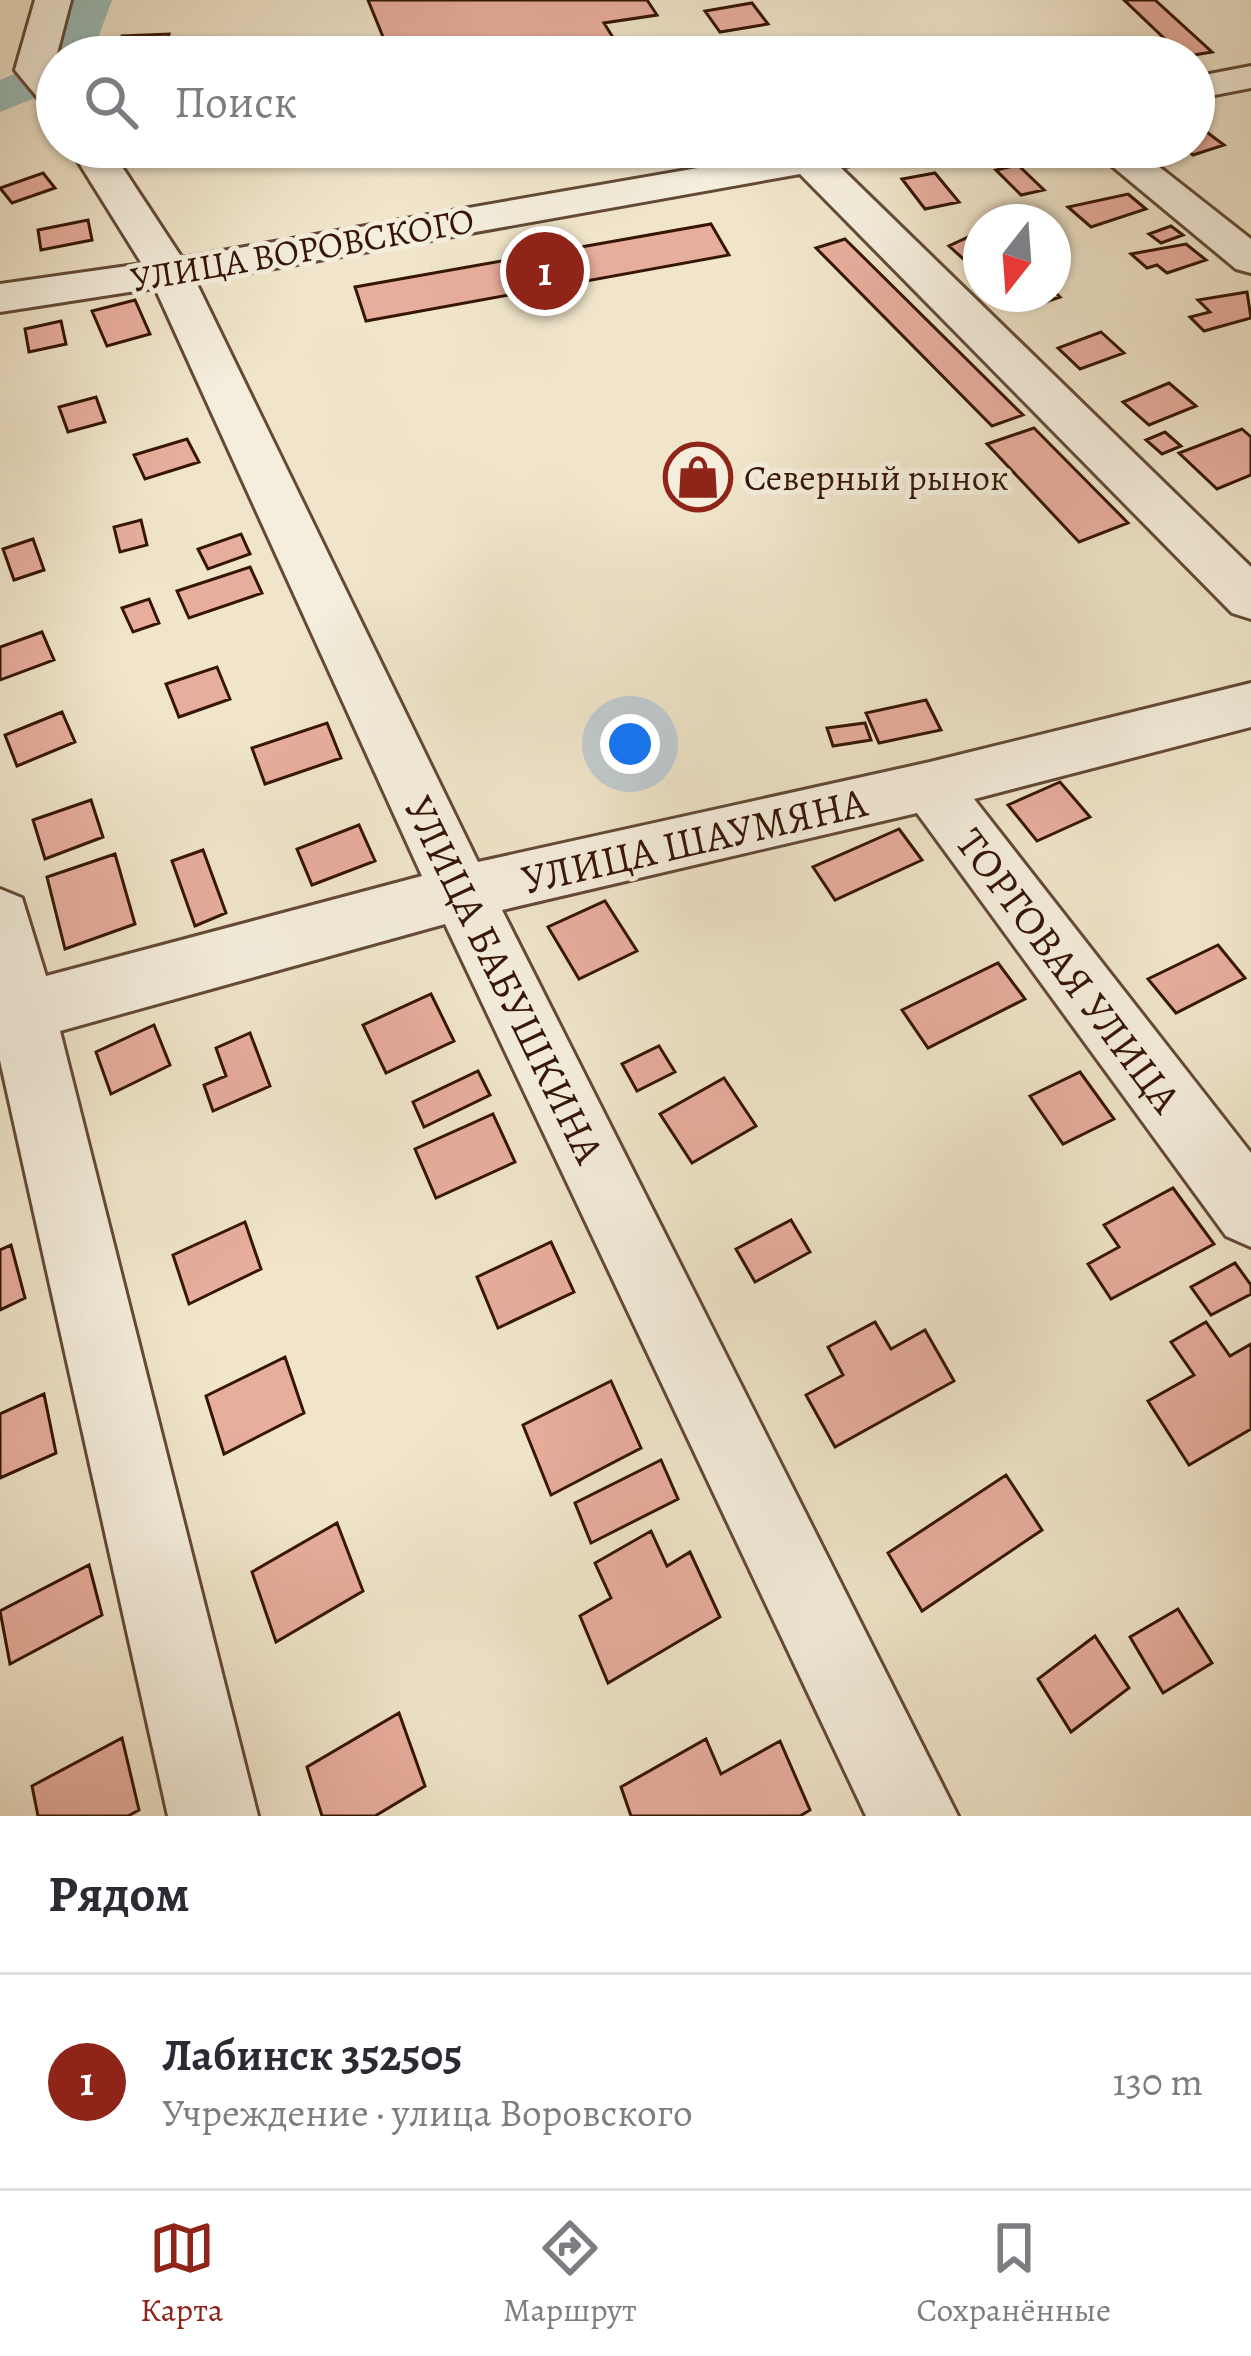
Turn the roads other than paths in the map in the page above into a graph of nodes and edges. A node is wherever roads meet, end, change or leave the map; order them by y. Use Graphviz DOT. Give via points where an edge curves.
graph roads {
  1 [pos="53,0"];
  2 [pos="51,36"];
  3 [pos="1251,77"];
  4 [pos="1215,84"];
  5 [pos="102,168"];
  6 [pos="776,168"];
  7 [pos="817,168"];
  8 [pos="1135,168"];
  9 [pos="1251,260"];
  10 [pos="170,273"];
  11 [pos="0,298"];
  12 [pos="1251,598"];
  13 [pos="1251,705"];
  14 [pos="930,786"];
  15 [pos="461,893"];
  16 [pos="0,917"];
  17 [pos="12,1014"];
  18 [pos="1251,1211"];
  19 [pos="213,1816"];
  20 [pos="914,1816"];
  1 -- 2 [label="street"];
  3 -- 4 [label="street"];
  5 -- 10 [label="street, УЛИЦА БАБУШКИНА"];
  6 -- 10 [label="street, УЛИЦА ВОРОВСКОГО"];
  7 -- 12 [label="street"];
  8 -- 9 [label="street"];
  10 -- 11 [label="street, УЛИЦА ВОРОВСКОГО"];
  10 -- 15 [label="street, УЛИЦА БАБУШКИНА"];
  13 -- 14 [label="street, УЛИЦА ШАУМЯНА"];
  14 -- 15 [label="street, УЛИЦА ШАУМЯНА"];
  14 -- 18 [label="street, ТОРГОВАЯ УЛИЦА"];
  15 -- 17 [label="street, УЛИЦА ШАУМЯНА"];
  15 -- 20 [label="street, УЛИЦА БАБУШКИНА"];
  16 -- 17 [label="street"];
  17 -- 19 [label="street"];
}
